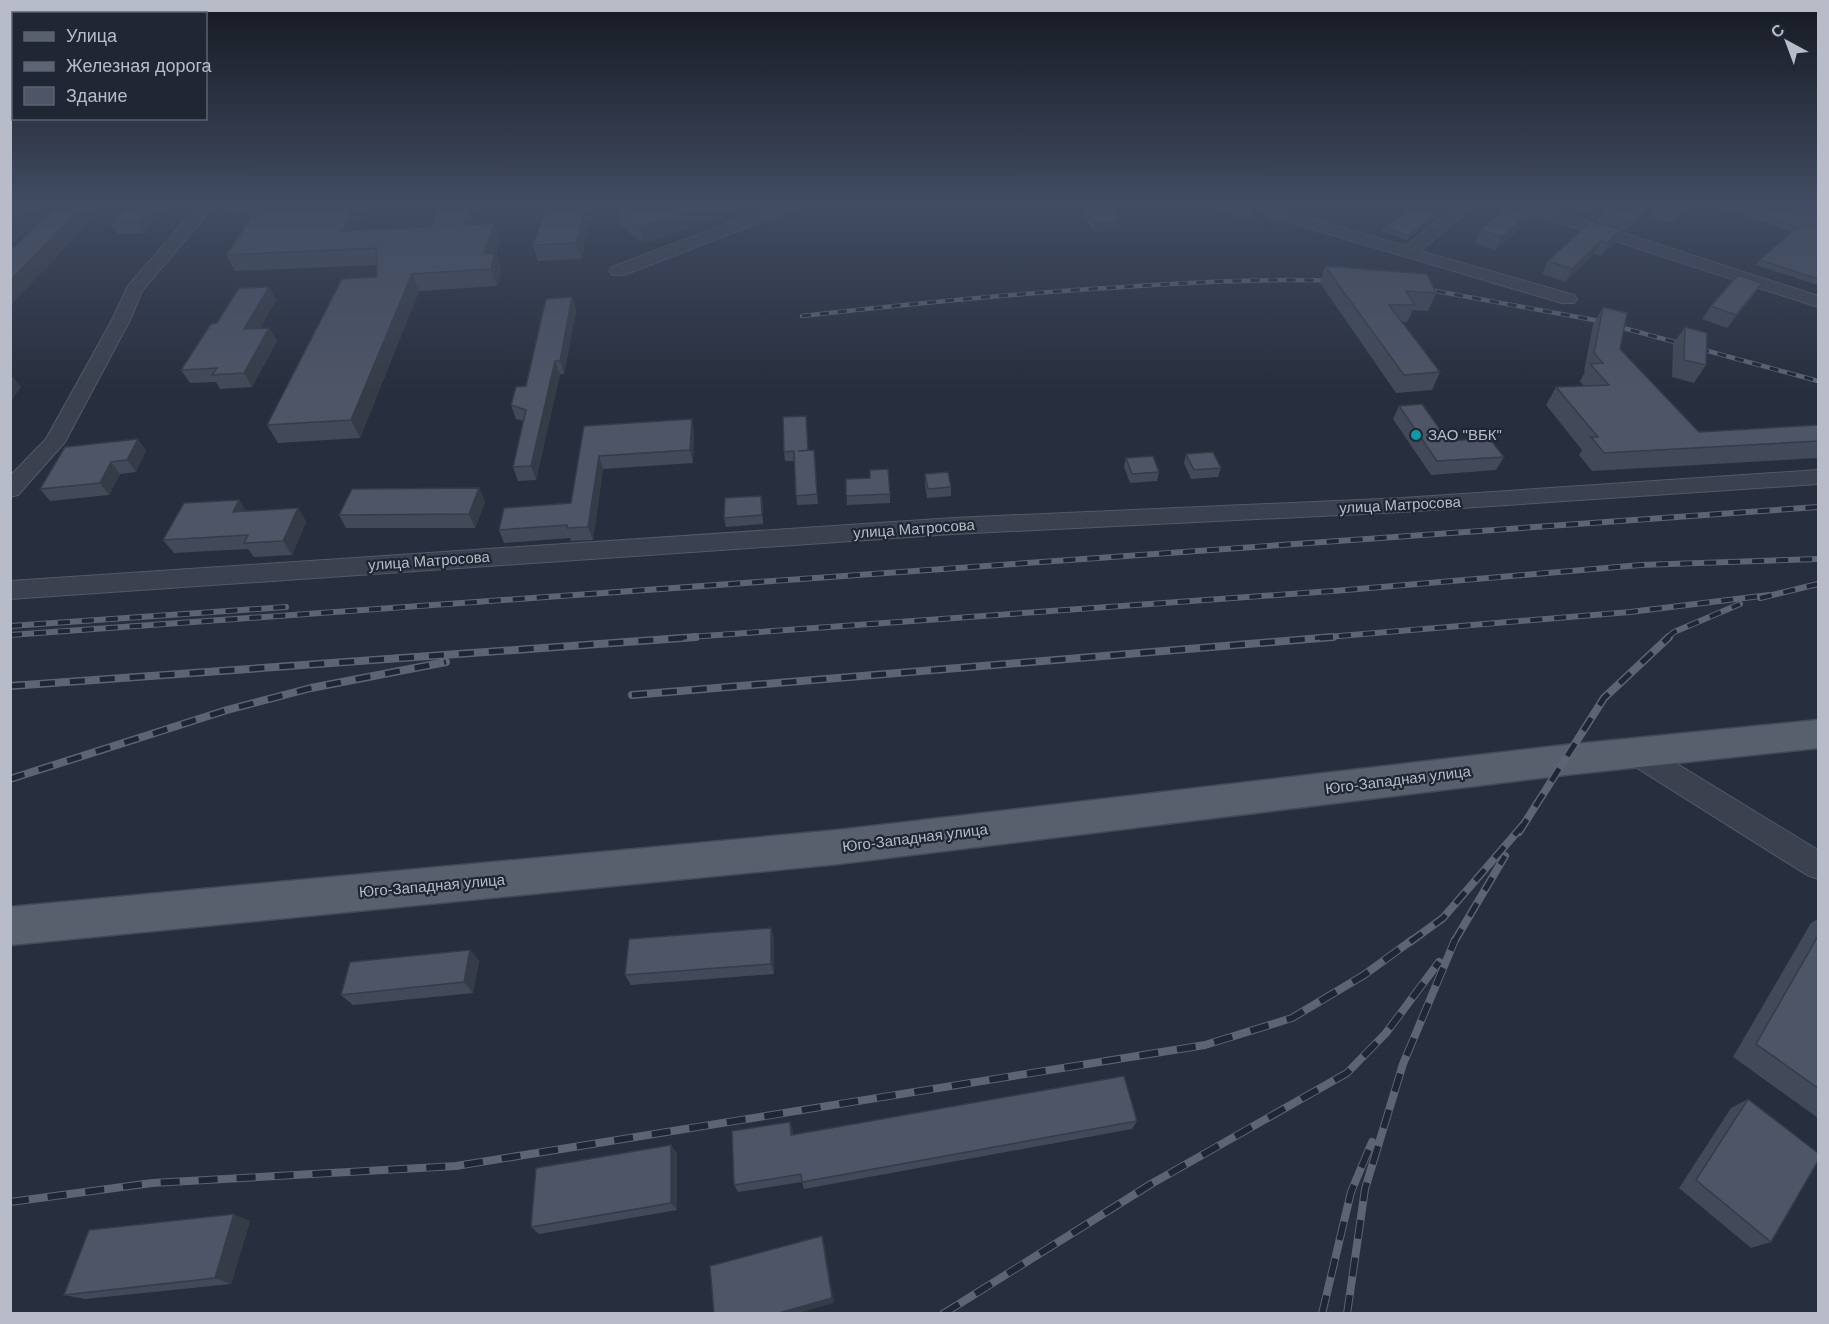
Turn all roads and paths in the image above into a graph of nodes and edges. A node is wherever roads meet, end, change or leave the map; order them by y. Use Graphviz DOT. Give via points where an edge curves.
graph roads {
  1 [pos="154,267"];
  2 [pos="629,267"];
  3 [pos="1463,267"];
  4 [pos="1710,267"];
  5 [pos="618,271"];
  6 [pos="1568,298"];
  7 [pos="1818,302"];
  8 [pos="1818,477"];
  9 [pos="10,490"];
  10 [pos="10,590"];
  11 [pos="1818,734"];
  12 [pos="1636,753"];
  13 [pos="1818,866"];
  14 [pos="10,926"];
  1 -- 9 [label="street" via="134,290 55,442"];
  2 -- 5 [label="street"];
  3 -- 6 [label="street"];
  4 -- 7 [label="street"];
  8 -- 10 [label="street, улица Матросова" via="1402,505 953,526"];
  11 -- 12 [label="main road, Юго-Западная улица"];
  12 -- 13 [label="street"];
  12 -- 14 [label="main road, Юго-Западная улица" via="838,847"];
}
